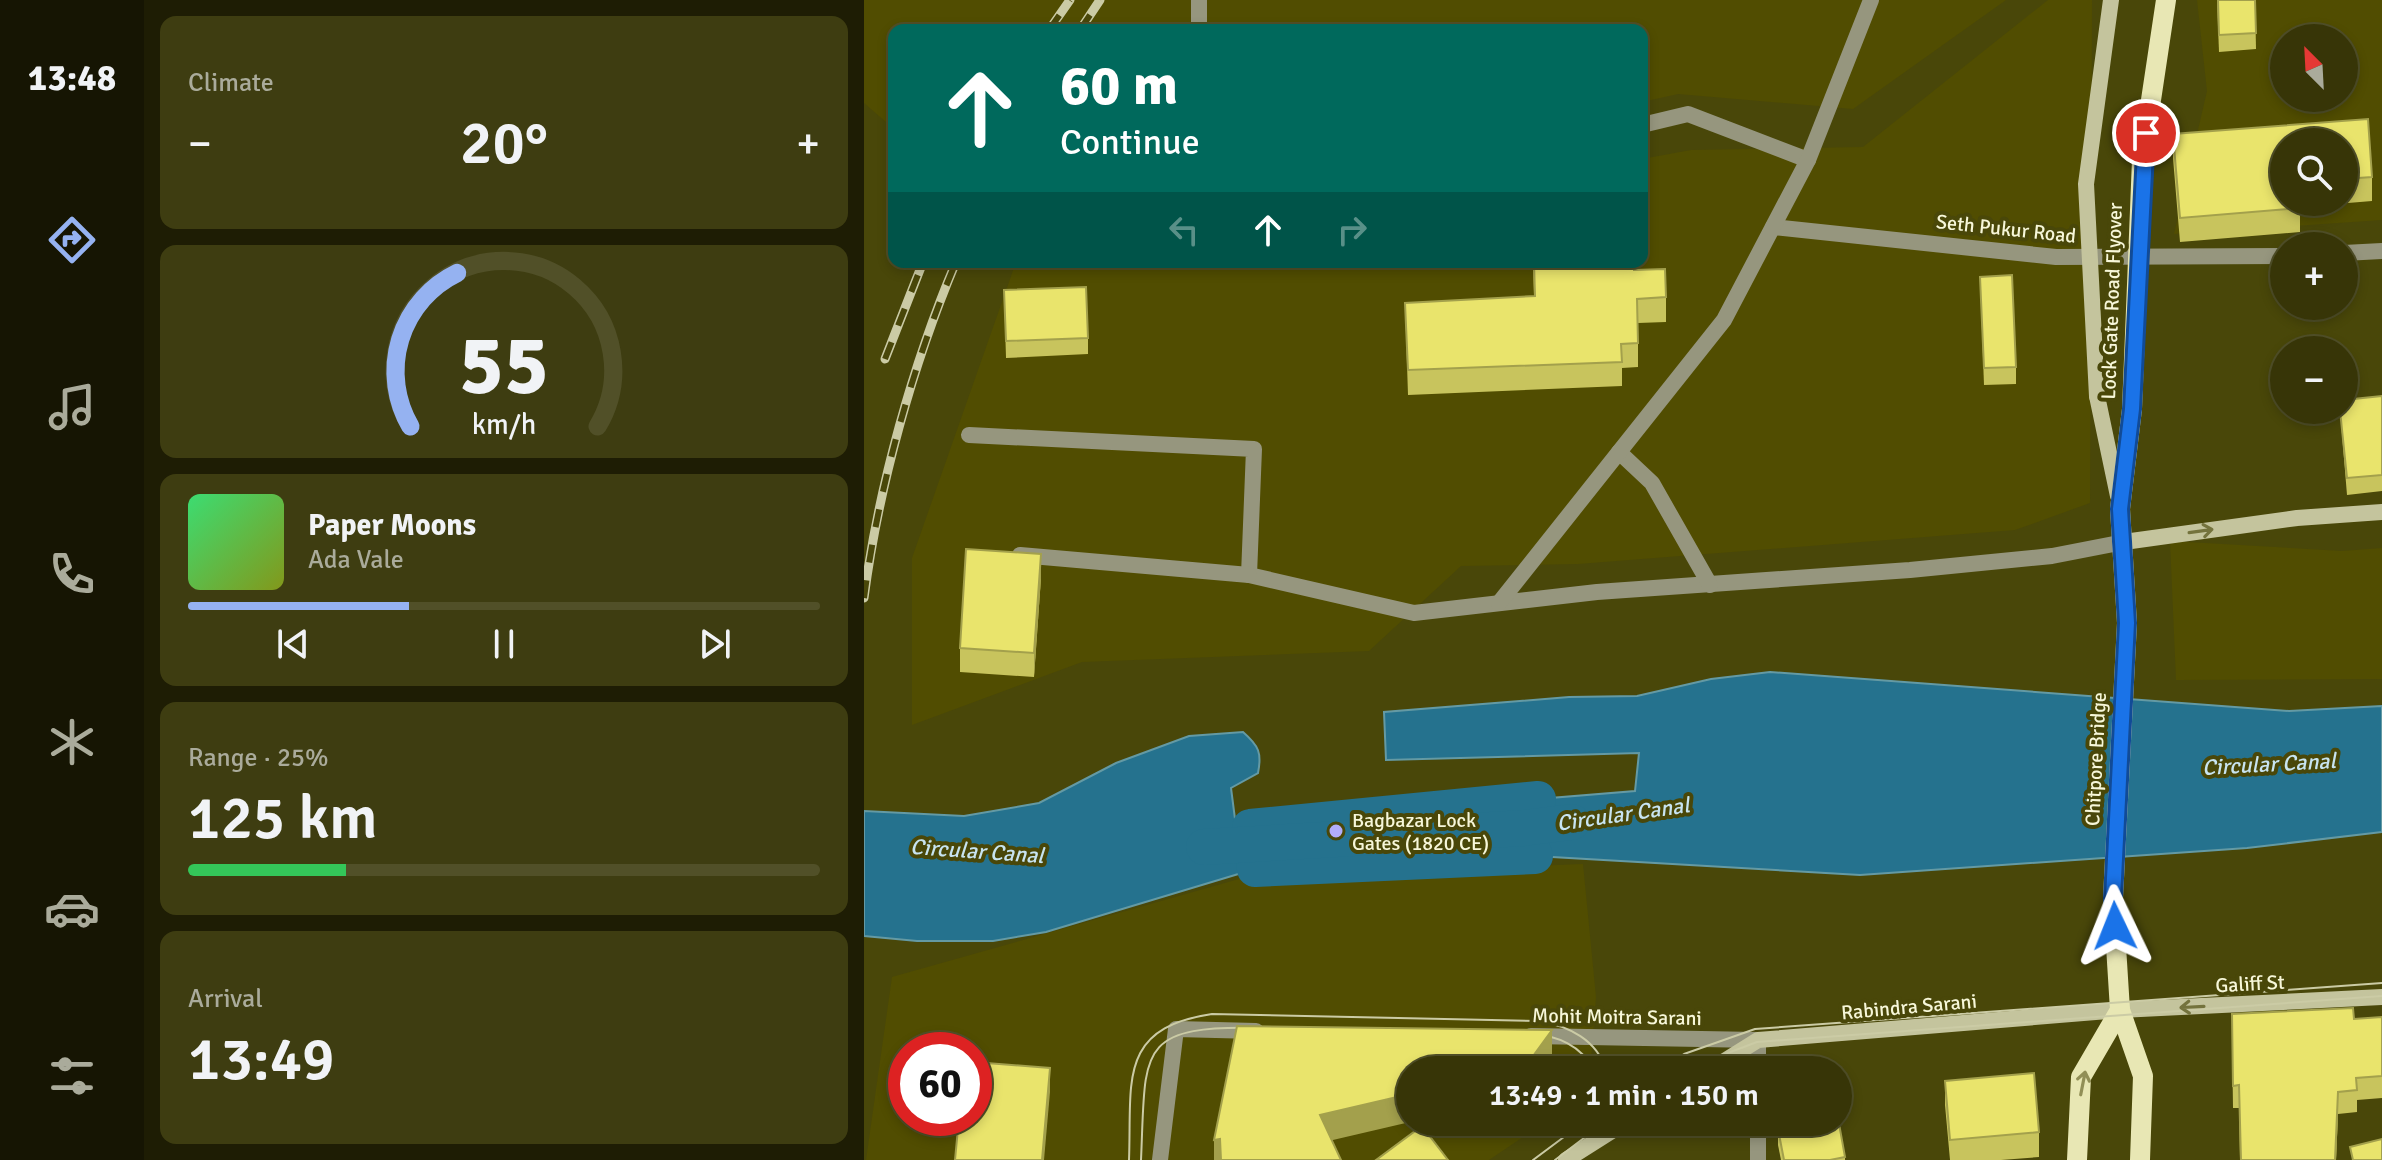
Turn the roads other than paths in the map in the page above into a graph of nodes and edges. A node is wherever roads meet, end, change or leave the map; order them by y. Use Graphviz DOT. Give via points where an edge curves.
graph roads {
  1 [pos="1199,0"];
  2 [pos="1871,0"];
  3 [pos="2111,0"];
  4 [pos="2166,0"];
  5 [pos="1199,24"];
  6 [pos="1648,124"];
  7 [pos="1808,160"];
  8 [pos="1773,227"];
  9 [pos="2382,251"];
  10 [pos="2358,252"];
  11 [pos="2270,256"];
  12 [pos="969,435"];
  13 [pos="1619,452"];
  14 [pos="2120,509"];
  15 [pos="2382,512"];
  16 [pos="2124,542"];
  17 [pos="1004,554"];
  18 [pos="1249,575"];
  19 [pos="1710,585"];
  20 [pos="1499,603"];
  21 [pos="2382,997"];
  22 [pos="2120,1010"];
  23 [pos="1270,1031"];
  24 [pos="1506,1035"];
  25 [pos="1758,1040"];
  26 [pos="1732,1056"];
  27 [pos="1758,1056"];
  28 [pos="1604,1136"];
  29 [pos="1758,1136"];
  30 [pos="1160,1160"];
  31 [pos="1566,1160"];
  32 [pos="1758,1160"];
  33 [pos="2077,1160"];
  34 [pos="2140,1160"];
  1 -- 5 [label="street"];
  2 -- 7 [label="street"];
  3 -- 14 [label="main road, bridge" via="2086,184 2097,396"];
  4 -- 14 [label="main road, Lock Gate Road Flyover, bridge" via="2142,160 2132,409"];
  6 -- 7 [label="street" via="1688,114"];
  7 -- 8 [label="street"];
  8 -- 11 [label="street, Seth Pukur Road" via="2056,257"];
  8 -- 13 [label="street" via="1724,320"];
  9 -- 10 [label="street"];
  12 -- 18 [label="street" via="1254,449"];
  13 -- 19 [label="street" via="1652,483"];
  13 -- 20 [label="street"];
  14 -- 16 [label="main road, Lock Gate Road Flyover"];
  16 -- 15 [label="main road, one-way"];
  16 -- 19 [label="street" via="2052,556"];
  16 -- 22 [label="main road, Chitpore Bridge" via="2127,623 2113,898"];
  17 -- 18 [label="street"];
  18 -- 20 [label="street" via="1414,613"];
  19 -- 20 [label="street"];
  21 -- 22 [label="main road, Galiff St, one-way"];
  22 -- 25 [label="main road, Rabindra Sarani"];
  33 -- 22 [label="main road, one-way" via="2081,1077"];
  22 -- 34 [label="main road, Chitpore Bridge" via="2143,1076"];
  23 -- 30 [label="street" via="1176,1029"];
  24 -- 25 [label="street, Mohit Moitra Sarani"];
  25 -- 26 [label="main road, Rabindra Sarani"];
  25 -- 27 [label="street"];
  28 -- 31 [label="main road"];
  29 -- 32 [label="street"];
}
